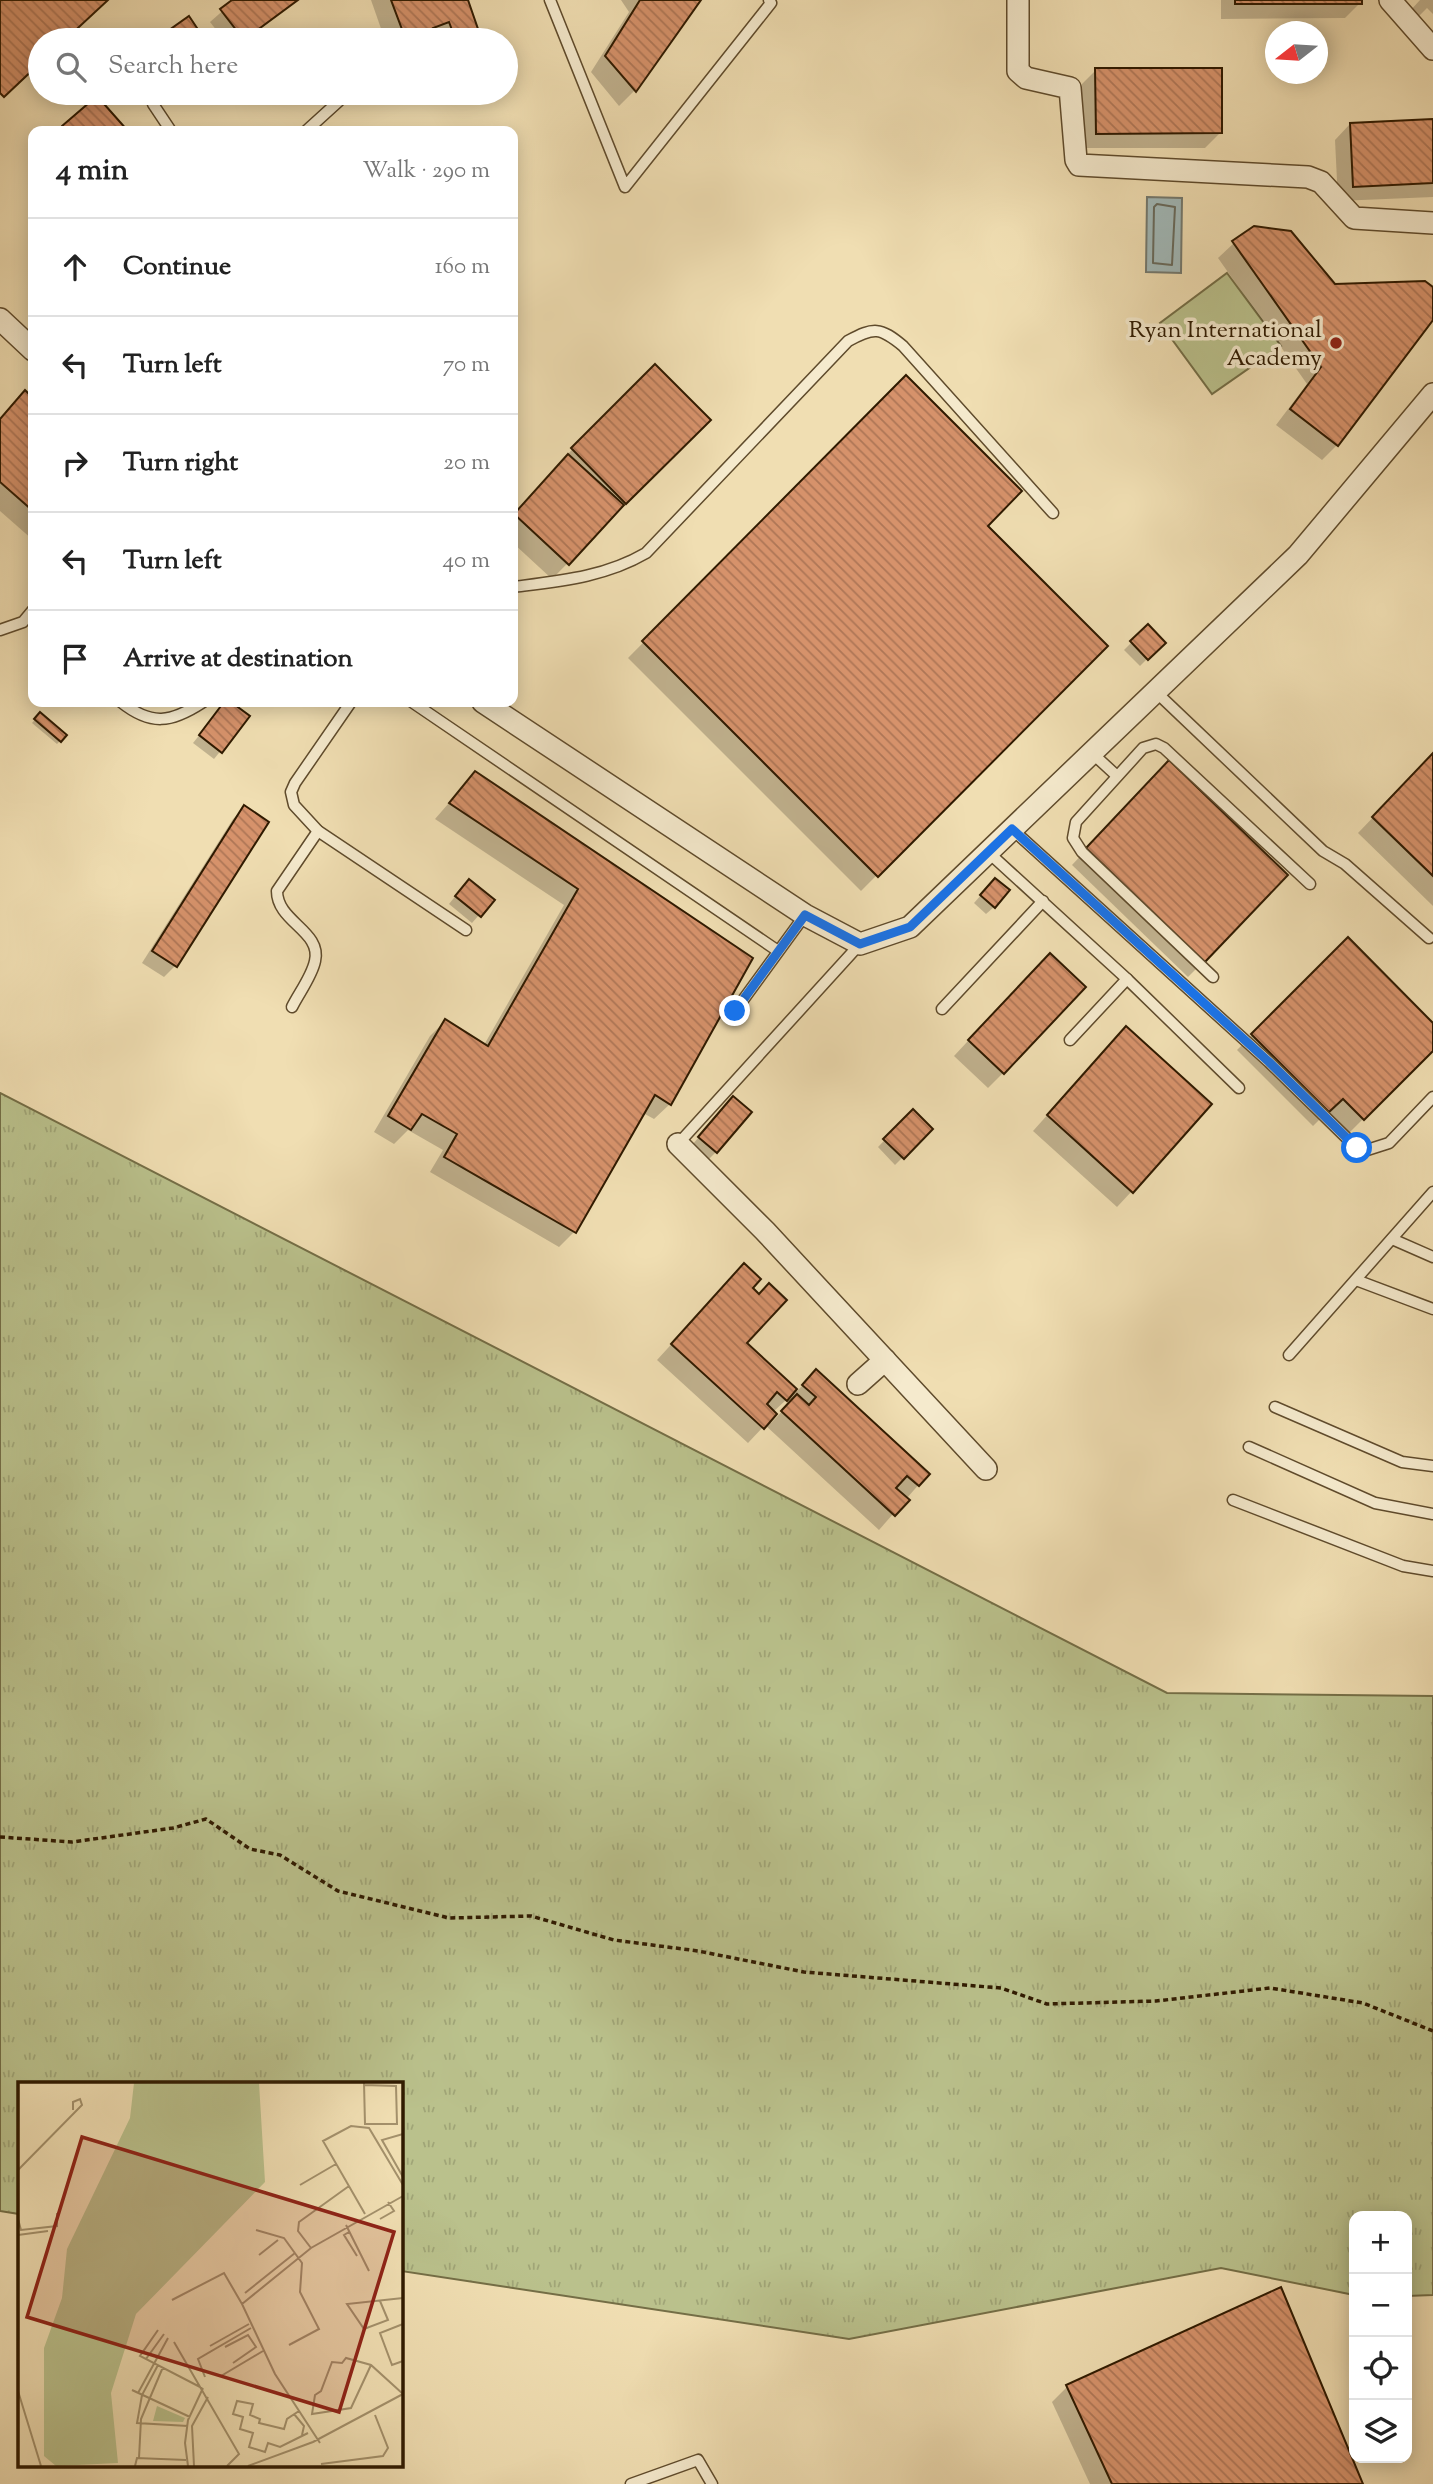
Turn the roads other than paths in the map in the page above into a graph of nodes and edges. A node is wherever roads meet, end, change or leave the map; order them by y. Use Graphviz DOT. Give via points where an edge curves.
graph roads {
  1 [pos="550,0"];
  2 [pos="769,0"];
  3 [pos="1018,0"];
  4 [pos="1390,0"];
  5 [pos="1433,49"];
  6 [pos="154,105"];
  7 [pos="334,105"];
  8 [pos="168,126"];
  9 [pos="311,126"];
  10 [pos="1433,223"];
  11 [pos="0,319"];
  12 [pos="28,344"];
  13 [pos="1433,394"];
  14 [pos="1053,513"];
  15 [pos="518,586"];
  16 [pos="28,616"];
  17 [pos="23,622"];
  18 [pos="28,626"];
  19 [pos="0,630"];
  20 [pos="1156,692"];
  21 [pos="127,707"];
  22 [pos="193,707"];
  23 [pos="348,707"];
  24 [pos="419,707"];
  25 [pos="491,707"];
  26 [pos="1092,753"];
  27 [pos="1117,776"];
  28 [pos="1012,829"];
  29 [pos="318,831"];
  30 [pos="988,852"];
  31 [pos="1310,884"];
  32 [pos="1043,901"];
  33 [pos="805,915"];
  34 [pos="466,930"];
  35 [pos="1430,938"];
  36 [pos="860,944"];
  37 [pos="778,951"];
  38 [pos="1213,977"];
  39 [pos="1127,979"];
  40 [pos="292,1007"];
  41 [pos="942,1009"];
  42 [pos="735,1011"];
  43 [pos="1070,1041"];
  44 [pos="1239,1088"];
  45 [pos="1433,1097"];
  46 [pos="678,1144"];
  47 [pos="1433,1192"];
  48 [pos="1392,1239"];
  49 [pos="1433,1257"];
  50 [pos="1356,1280"];
  51 [pos="1433,1308"];
  52 [pos="1289,1355"];
  53 [pos="885,1360"];
  54 [pos="858,1384"];
  55 [pos="1275,1407"];
  56 [pos="1249,1447"];
  57 [pos="1433,1466"];
  58 [pos="986,1469"];
  59 [pos="1233,1500"];
  60 [pos="1433,1514"];
  61 [pos="1433,1571"];
  62 [pos="631,2484"];
  63 [pos="712,2484"];
  1 -- 2 [label="lane" via="625,187"];
  3 -- 10 [label="street" via="1018,71 1026,78 1070,88 1079,165 1308,177 1321,182 1354,218"];
  4 -- 5 [label="street"];
  6 -- 8 [label="lane"];
  7 -- 9 [label="lane"];
  11 -- 12 [label="street"];
  13 -- 20 [label="street" via="1298,555"];
  14 -- 15 [label="lane" via="903,346 885,331 867,331 848,341 646,553 623,566 581,578"];
  16 -- 17 [label="lane"];
  17 -- 18 [label="lane"];
  17 -- 19 [label="lane"];
  20 -- 26 [label="street"];
  20 -- 35 [label="lane" via="1323,851 1345,864"];
  21 -- 22 [label="lane" via="141,718 152,719"];
  23 -- 29 [label="lane" via="291,792 299,813"];
  24 -- 37 [label="lane"];
  25 -- 33 [label="street"];
  26 -- 27 [label="lane"];
  26 -- 28 [label="street"];
  27 -- 31 [label="lane" via="1150,744 1164,748"];
  27 -- 38 [label="lane" via="1076,822 1073,838 1082,852"];
  28 -- 30 [label="street"];
  28 -- 45 [label="lane" via="1357,1148 1364,1151 1388,1143"];
  29 -- 34 [label="lane"];
  29 -- 40 [label="lane" via="277,891 282,912 303,930 315,950 315,961"];
  30 -- 32 [label="lane"];
  30 -- 36 [label="street" via="910,927"];
  32 -- 39 [label="lane"];
  32 -- 41 [label="lane"];
  33 -- 36 [label="street"];
  33 -- 37 [label="lane"];
  36 -- 46 [label="lane"];
  37 -- 42 [label="lane"];
  39 -- 43 [label="lane"];
  39 -- 44 [label="lane"];
  46 -- 53 [label="street"];
  47 -- 48 [label="lane"];
  48 -- 49 [label="lane"];
  48 -- 50 [label="lane"];
  50 -- 51 [label="lane"];
  50 -- 52 [label="lane"];
  53 -- 54 [label="street"];
  53 -- 58 [label="street"];
  55 -- 57 [label="lane" via="1402,1462"];
  56 -- 60 [label="lane" via="1375,1503"];
  59 -- 61 [label="lane" via="1403,1566"];
  62 -- 63 [label="lane" via="698,2460"];
}
